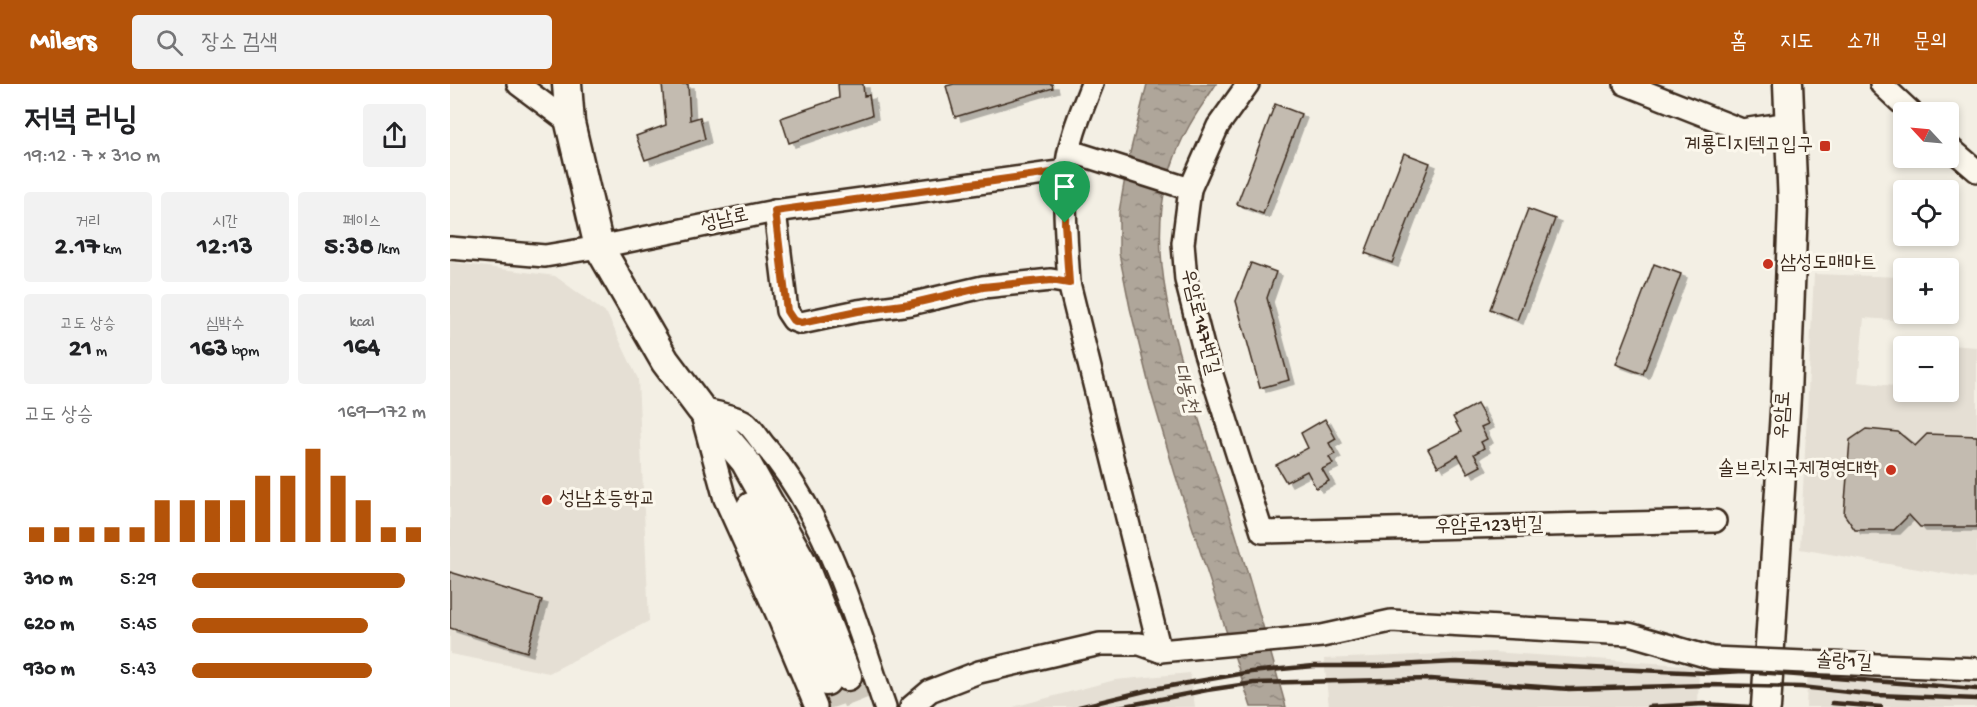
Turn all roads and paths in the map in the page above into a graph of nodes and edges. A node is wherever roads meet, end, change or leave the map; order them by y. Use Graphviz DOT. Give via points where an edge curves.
graph roads {
  1 [pos="518,84"];
  2 [pos="567,84"];
  3 [pos="1092,84"];
  4 [pos="1248,84"];
  5 [pos="1625,84"];
  6 [pos="1788,84"];
  7 [pos="1881,84"];
  8 [pos="1900,102"];
  9 [pos="570,123"];
  10 [pos="1790,123"];
  11 [pos="1959,155"];
  12 [pos="1068,161"];
  13 [pos="1977,171"];
  14 [pos="1190,189"];
  15 [pos="775,211"];
  16 [pos="598,247"];
  17 [pos="450,248"];
  18 [pos="1069,283"];
  19 [pos="701,409"];
  20 [pos="1715,521"];
  21 [pos="1262,532"];
  22 [pos="1168,650"];
  23 [pos="1977,669"];
  24 [pos="829,688"];
  25 [pos="885,707"];
  26 [pos="911,707"];
  27 [pos="1766,707"];
  1 -- 9 [label="street"];
  2 -- 9 [label="main road"];
  3 -- 12 [label="street" via="1077,121"];
  4 -- 14 [label="street, 우암로147번길" via="1218,126"];
  5 -- 10 [label="street" via="1742,130"];
  6 -- 10 [label="main road, 우암로"];
  7 -- 8 [label="street"];
  9 -- 16 [label="main road"];
  10 -- 27 [label="main road, 우암로" via="1793,206"];
  11 -- 13 [label="street"];
  12 -- 14 [label="street"];
  12 -- 15 [label="street, 성남로"];
  12 -- 18 [label="street" via="1065,223"];
  14 -- 21 [label="street, 우암로147번길" via="1183,243 1186,280"];
  15 -- 16 [label="street, 성남로"];
  15 -- 18 [label="street" via="787,311 801,323 983,287 1051,280"];
  16 -- 17 [label="street, 성남로" via="545,256"];
  16 -- 19 [label="main road" via="665,361"];
  18 -- 22 [label="street" via="1086,358"];
  19 -- 24 [label="main road" via="782,573"];
  19 -- 25 [label="street" via="744,421 783,466 828,552"];
  20 -- 21 [label="street, 우암로123번길"];
  22 -- 23 [label="street, 솔랑1길, bridge" via="1322,636 1390,621 1629,634 1712,658"];
  22 -- 26 [label="street, 솔랑1길" via="1140,644 1100,644 979,672 930,691"];
}
